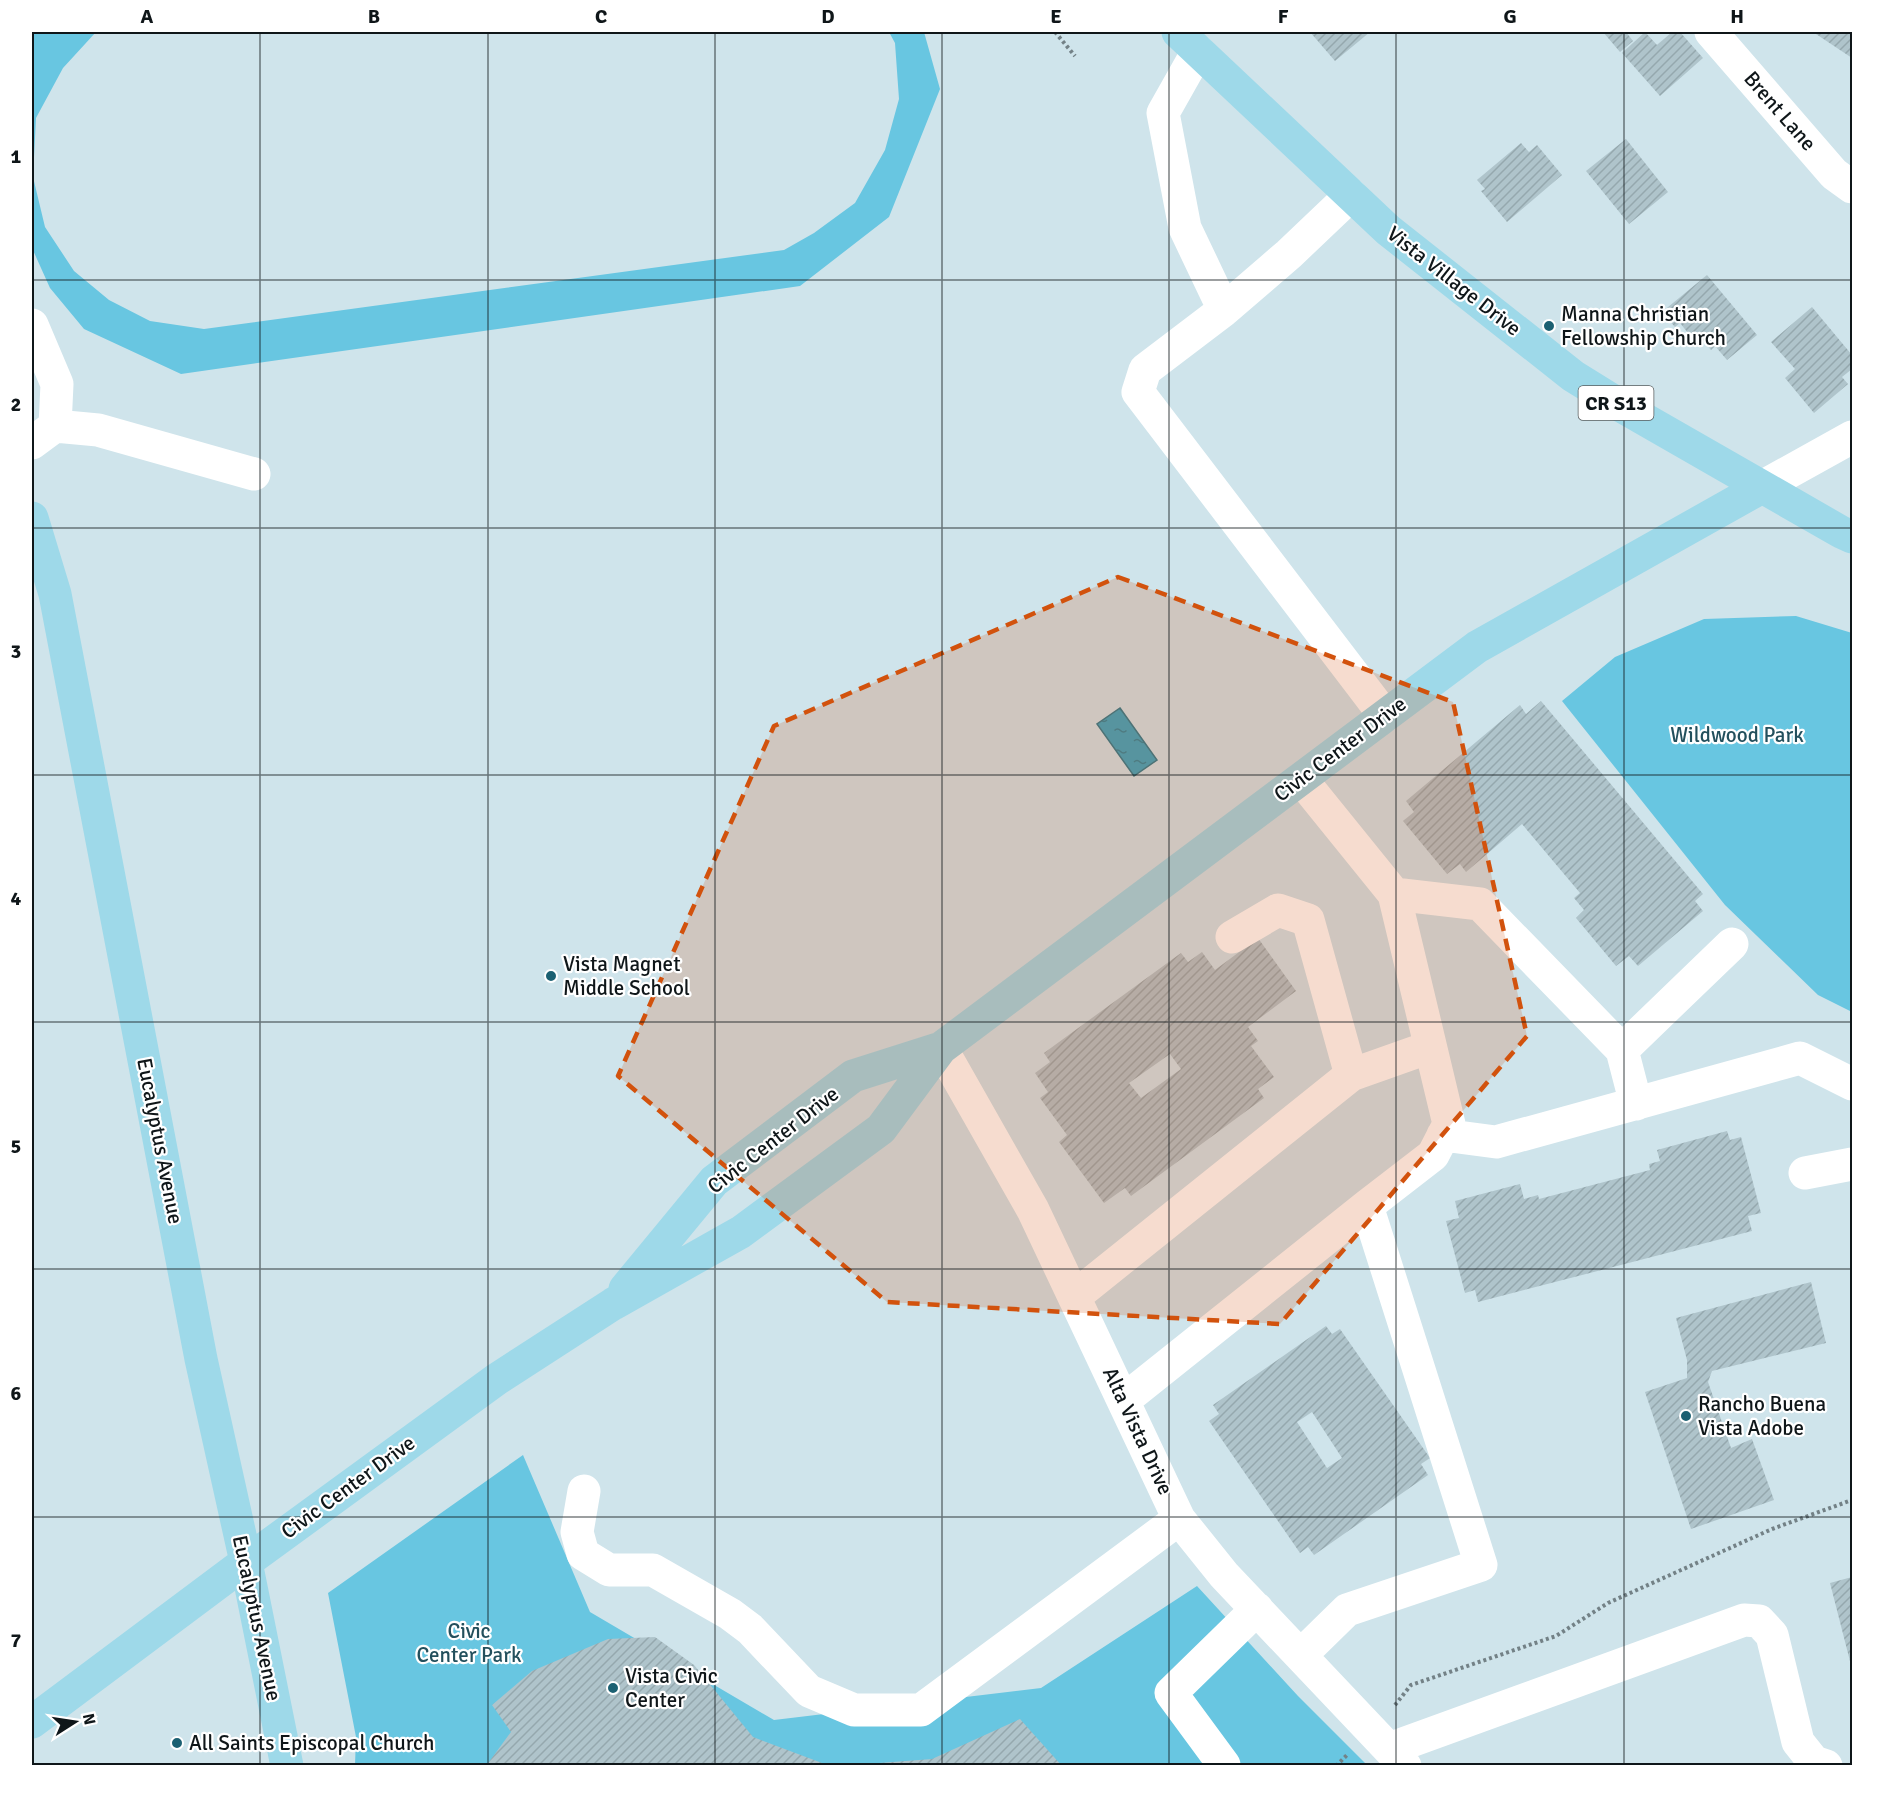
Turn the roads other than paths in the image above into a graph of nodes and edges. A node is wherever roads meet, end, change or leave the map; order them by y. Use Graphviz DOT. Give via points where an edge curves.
graph roads {
  1 [pos="1711,32"];
  2 [pos="1188,41"];
  3 [pos="1852,187"];
  4 [pos="1351,195"];
  5 [pos="1224,310"];
  6 [pos="32,326"];
  7 [pos="44,435"];
  8 [pos="1852,437"];
  9 [pos="254,474"];
  10 [pos="1762,487"];
  11 [pos="32,518"];
  12 [pos="1852,537"];
  13 [pos="1385,716"];
  14 [pos="1301,779"];
  15 [pos="1394,894"];
  16 [pos="1232,937"];
  17 [pos="1732,944"];
  18 [pos="1430,1047"];
  19 [pos="941,1048"];
  20 [pos="1622,1050"];
  21 [pos="1351,1075"];
  22 [pos="1852,1084"];
  23 [pos="1636,1104"];
  24 [pos="1443,1135"];
  25 [pos="1852,1164"];
  26 [pos="1805,1173"];
  27 [pos="1366,1206"];
  28 [pos="1074,1297"];
  29 [pos="613,1304"];
  30 [pos="1124,1400"];
  31 [pos="584,1491"];
  32 [pos="1179,1519"];
  33 [pos="246,1562"];
  34 [pos="1257,1609"];
  35 [pos="1300,1655"];
  36 [pos="34,1717"];
  37 [pos="1389,1749"];
  38 [pos="288,1766"];
  39 [pos="1224,1766"];
  40 [pos="1826,1766"];
  1 -- 3 [label="street, Brent Lane" via="1834,174"];
  2 -- 4 [label="main road, Vista Village Drive / CR S13"];
  2 -- 5 [label="street" via="1163,113 1185,228"];
  4 -- 5 [label="street"];
  4 -- 10 [label="main road, Vista Village Drive / CR S13" via="1388,230 1573,376"];
  5 -- 13 [label="street" via="1146,370 1138,392"];
  6 -- 7 [label="street" via="57,384"];
  7 -- 9 [label="street" via="99,430"];
  8 -- 10 [label="street"];
  10 -- 12 [label="main road, CR S13"];
  10 -- 13 [label="main road, Civic Center Drive" via="1477,647"];
  11 -- 33 [label="main road, Eucalyptus Avenue" via="54,594 201,1359"];
  13 -- 14 [label="main road, Civic Center Drive"];
  14 -- 15 [label="street"];
  14 -- 19 [label="main road, Civic Center Drive"];
  15 -- 18 [label="street"];
  15 -- 20 [label="street" via="1480,904"];
  16 -- 21 [label="street" via="1278,910 1308,920"];
  17 -- 20 [label="street"];
  18 -- 21 [label="street"];
  18 -- 24 [label="street" via="1449,1124"];
  19 -- 28 [label="street, Alta Vista Drive" via="1033,1210"];
  19 -- 29 [label="main road, Civic Center Drive" via="881,1129 741,1232"];
  19 -- 29 [label="main road, Civic Center Drive" via="853,1076 714,1181"];
  20 -- 23 [label="street"];
  21 -- 28 [label="street"];
  22 -- 23 [label="street" via="1800,1058"];
  23 -- 24 [label="street" via="1496,1142"];
  24 -- 27 [label="street" via="1433,1155"];
  25 -- 26 [label="street"];
  27 -- 30 [label="street"];
  27 -- 35 [label="street" via="1482,1565 1347,1610"];
  28 -- 30 [label="street, Alta Vista Drive"];
  29 -- 33 [label="main road, Civic Center Drive" via="496,1379"];
  30 -- 32 [label="street, Alta Vista Drive"];
  31 -- 32 [label="street" via="577,1532 583,1554 609,1570 653,1570 682,1586 750,1629 809,1691 854,1710 921,1710"];
  32 -- 34 [label="street, Alta Vista Drive"];
  33 -- 36 [label="main road, Civic Center Drive"];
  33 -- 38 [label="main road, Eucalyptus Avenue"];
  34 -- 35 [label="street, Alta Vista Drive"];
  34 -- 39 [label="street" via="1171,1693"];
  35 -- 37 [label="street, Alta Vista Drive"];
  37 -- 40 [label="street" via="1744,1620 1758,1622 1772,1635 1798,1742 1814,1762"];
}
